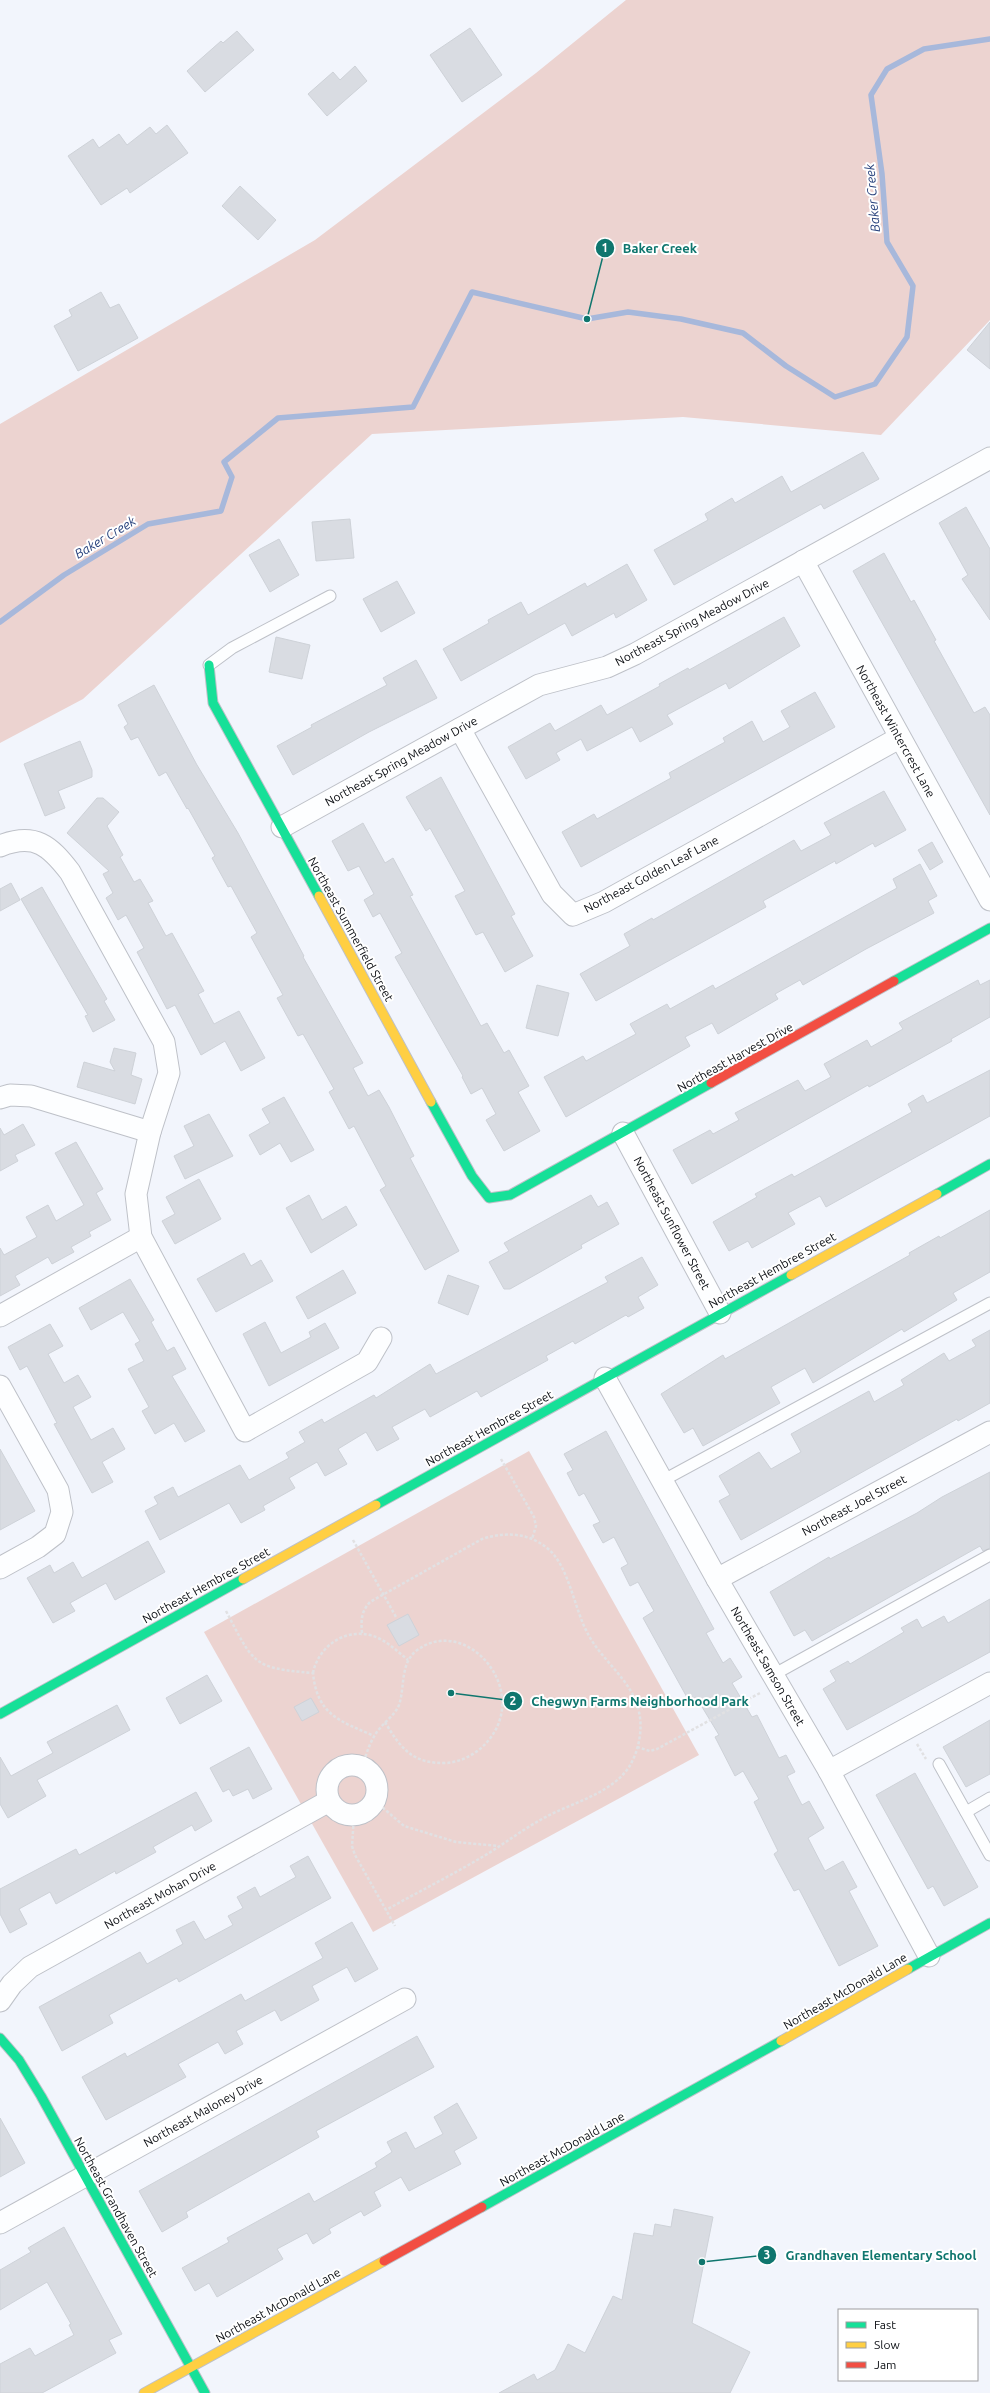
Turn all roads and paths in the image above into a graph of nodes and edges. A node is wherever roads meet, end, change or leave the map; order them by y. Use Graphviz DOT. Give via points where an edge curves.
graph roads {
  1 [pos="989,460"];
  2 [pos="803,561"];
  3 [pos="330,596"];
  4 [pos="209,665"];
  5 [pos="460,729"];
  6 [pos="899,738"];
  7 [pos="282,827"];
  8 [pos="0,846"];
  9 [pos="990,900"];
  10 [pos="990,928"];
  11 [pos="0,1098"];
  12 [pos="150,1132"];
  13 [pos="623,1133"];
  14 [pos="990,1164"];
  15 [pos="489,1198"];
  16 [pos="141,1237"];
  17 [pos="990,1303"];
  18 [pos="720,1313"];
  19 [pos="0,1316"];
  20 [pos="381,1338"];
  21 [pos="605,1378"];
  22 [pos="0,1386"];
  23 [pos="990,1432"];
  24 [pos="491,1440"];
  25 [pos="662,1481"];
  26 [pos="344,1522"];
  27 [pos="532,1539"];
  28 [pos="990,1555"];
  29 [pos="0,1568"];
  30 [pos="718,1579"];
  31 [pos="216,1593"];
  32 [pos="384,1594"];
  33 [pos="396,1616"];
  34 [pos="362,1633"];
  35 [pos="408,1660"];
  36 [pos="313,1674"];
  37 [pos="775,1679"];
  38 [pos="990,1683"];
  39 [pos="0,1714"];
  40 [pos="385,1722"];
  41 [pos="908,1728"];
  42 [pos="374,1736"];
  43 [pos="637,1747"];
  44 [pos="939,1764"];
  45 [pos="362,1766"];
  46 [pos="829,1771"];
  47 [pos="990,1798"];
  48 [pos="329,1801"];
  49 [pos="375,1801"];
  50 [pos="966,1812"];
  51 [pos="354,1816"];
  52 [pos="498,1846"];
  53 [pos="990,1855"];
  54 [pos="386,1910"];
  55 [pos="990,1923"];
  56 [pos="395,1926"];
  57 [pos="929,1956"];
  58 [pos="405,1999"];
  59 [pos="0,2001"];
  60 [pos="0,2038"];
  61 [pos="85,2176"];
  62 [pos="0,2223"];
  63 [pos="190,2367"];
  64 [pos="144,2393"];
  65 [pos="205,2393"];
  1 -- 2 [label="street, Northeast Spring Meadow Drive"];
  2 -- 5 [label="street, Northeast Spring Meadow Drive" via="635,654 607,667 539,685"];
  2 -- 6 [label="street, Northeast Wintercrest Lane"];
  3 -- 4 [label="lane" via="232,648"];
  4 -- 7 [label="street, Northeast Summerfield Street" via="213,703"];
  5 -- 6 [label="street, Northeast Golden Leaf Lane" via="552,894 573,915 604,902"];
  5 -- 7 [label="street, Northeast Spring Meadow Drive"];
  6 -- 9 [label="street, Northeast Wintercrest Lane"];
  7 -- 15 [label="street, Northeast Summerfield Street" via="472,1176"];
  8 -- 12 [label="street" via="9,842 38,842 53,850 70,872 164,1042 169,1072"];
  10 -- 13 [label="street, Northeast Harvest Drive"];
  11 -- 12 [label="street" via="10,1095 31,1096"];
  12 -- 16 [label="street" via="136,1194"];
  13 -- 15 [label="street, Northeast Harvest Drive" via="510,1195"];
  13 -- 18 [label="street, Northeast Sunflower Street"];
  14 -- 18 [label="street, Northeast Hembree Street"];
  16 -- 19 [label="street"];
  16 -- 20 [label="street" via="244,1431 367,1362"];
  17 -- 25 [label="lane"];
  18 -- 21 [label="street, Northeast Hembree Street"];
  21 -- 24 [label="street, Northeast Hembree Street"];
  21 -- 25 [label="street, Northeast Samson Street"];
  22 -- 29 [label="street" via="58,1490 62,1512 55,1534 38,1547"];
  23 -- 30 [label="street, Northeast Joel Street"];
  24 -- 26 [label="street, Northeast Hembree Street"];
  24 -- 27 [label="path" via="534,1517 536,1526"];
  25 -- 30 [label="street, Northeast Samson Street"];
  26 -- 31 [label="street, Northeast Hembree Street"];
  26 -- 32 [label="path"];
  27 -- 32 [label="path" via="514,1534 499,1534 482,1540"];
  27 -- 43 [label="path" via="548,1548 559,1560 587,1634 633,1696 639,1711 641,1728"];
  28 -- 37 [label="lane"];
  30 -- 37 [label="street, Northeast Samson Street"];
  31 -- 36 [label="path" via="247,1650 257,1661 268,1668"];
  31 -- 39 [label="street, Northeast Hembree Street"];
  32 -- 33 [label="path"];
  32 -- 34 [label="path" via="363,1609"];
  34 -- 35 [label="path" via="384,1641"];
  34 -- 36 [label="path" via="341,1637 327,1646 319,1655"];
  35 -- 40 [label="path" via="398,1707"];
  35 -- 40 [label="path" via="422,1648 443,1641 475,1651 493,1669 501,1686 501,1719 494,1734 481,1750 448,1763 430,1763 402,1749"];
  36 -- 42 [label="path" via="315,1690 329,1713"];
  37 -- 43 [label="path" via="658,1749 650,1751"];
  37 -- 46 [label="street, Northeast Samson Street"];
  38 -- 41 [label="street"];
  40 -- 42 [label="path"];
  41 -- 44 [label="path" via="929,1764"];
  41 -- 46 [label="street"];
  42 -- 45 [label="path"];
  43 -- 52 [label="path" via="630,1766 609,1788 543,1818"];
  44 -- 50 [label="lane"];
  45 -- 48 [label="street" via="350,1764 341,1766 333,1772 327,1782"];
  45 -- 49 [label="street" via="375,1778 378,1788"];
  46 -- 57 [label="street, Northeast Samson Street"];
  47 -- 50 [label="lane"];
  48 -- 51 [label="street" via="336,1810"];
  48 -- 59 [label="street, Northeast Mohan Drive" via="30,1967 12,1984"];
  49 -- 51 [label="street" via="369,1809"];
  49 -- 52 [label="path" via="404,1826 456,1842"];
  50 -- 53 [label="lane"];
  51 -- 54 [label="path" via="352,1836 355,1855"];
  52 -- 54 [label="path"];
  54 -- 56 [label="path"];
  55 -- 57 [label="street, Northeast McDonald Lane"];
  57 -- 63 [label="street, Northeast McDonald Lane" via="750,2060"];
  58 -- 61 [label="street, Northeast Maloney Drive"];
  60 -- 61 [label="street, Northeast Grandhaven Street" via="20,2060"];
  61 -- 62 [label="street, Northeast Maloney Drive"];
  61 -- 63 [label="street, Northeast Grandhaven Street"];
  63 -- 64 [label="street, Northeast McDonald Lane"];
  63 -- 65 [label="street, Northeast Grandhaven Street"];
}
